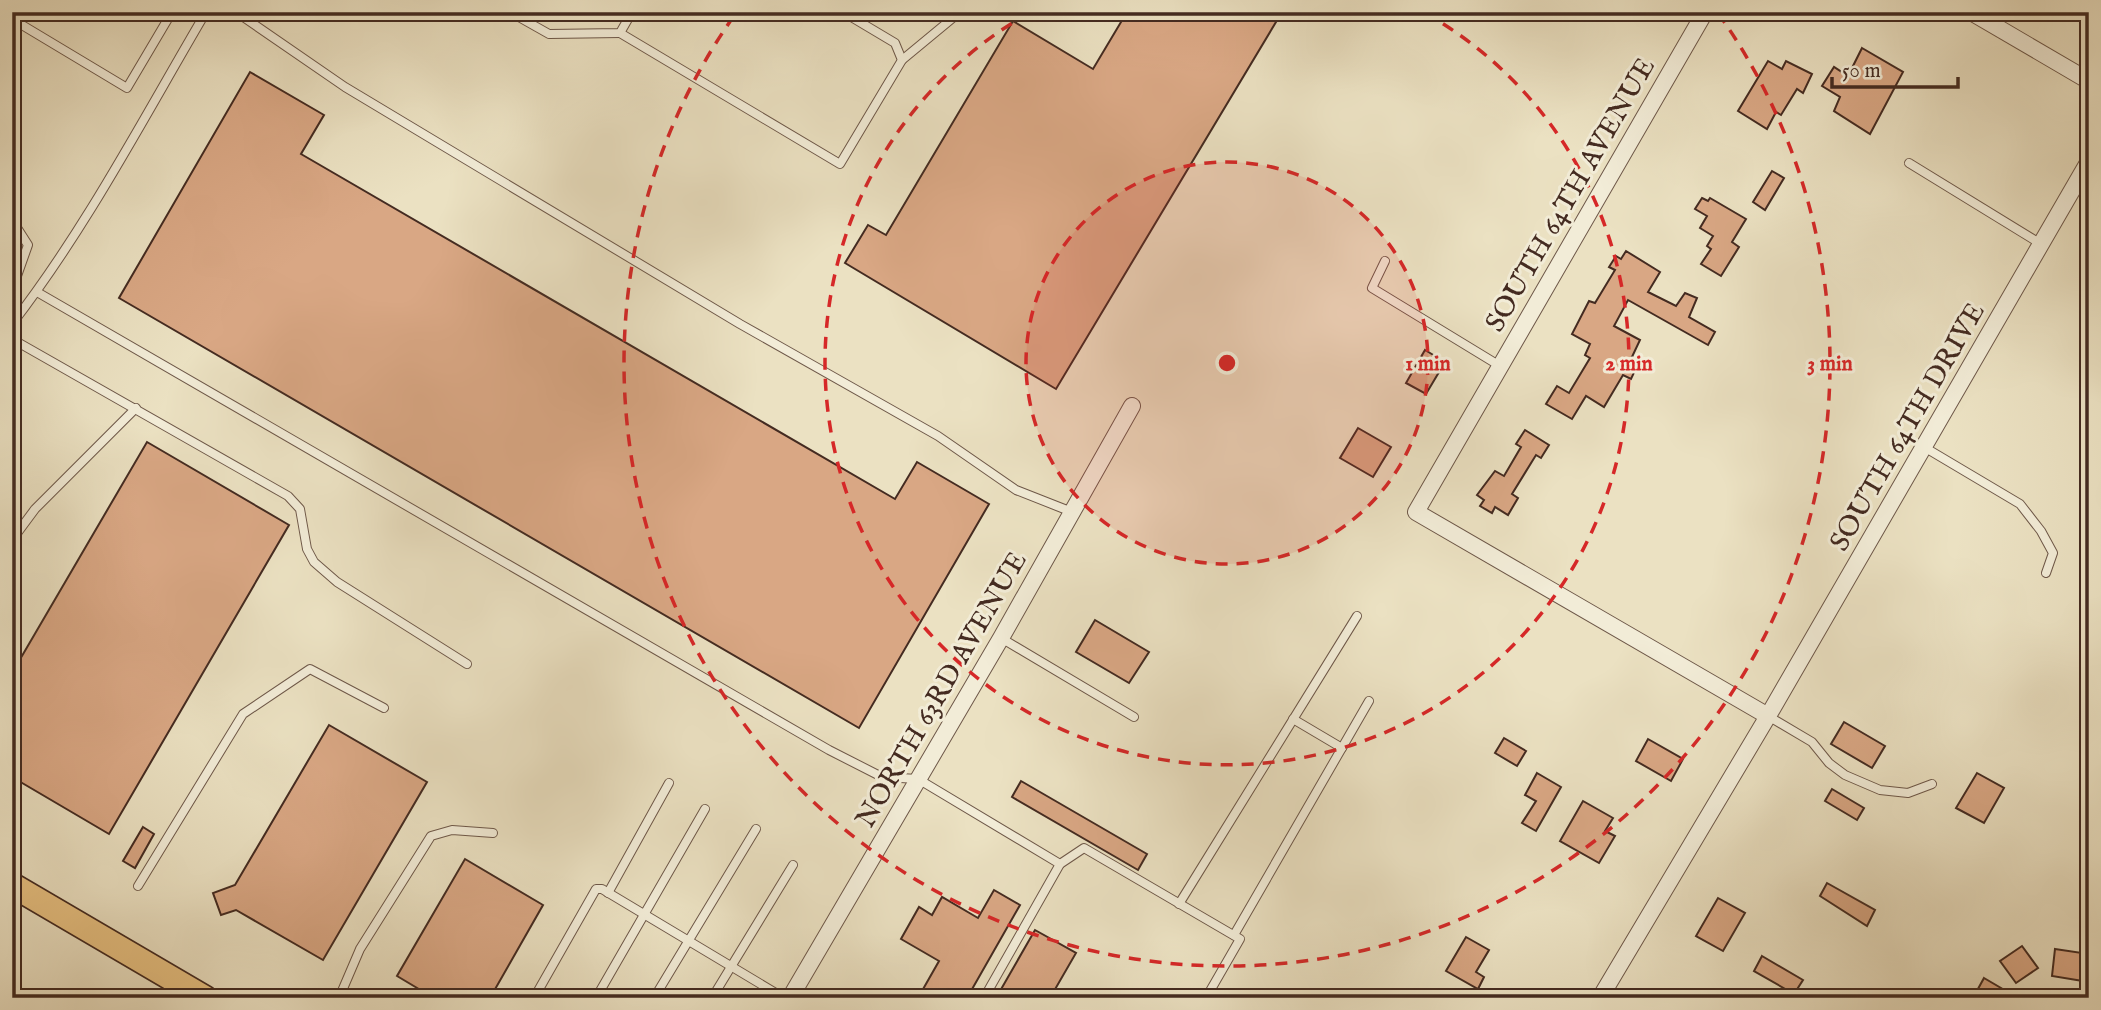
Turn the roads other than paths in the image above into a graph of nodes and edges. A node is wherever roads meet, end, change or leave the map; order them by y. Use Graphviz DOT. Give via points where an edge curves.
graph roads {
  1 [pos="172,12"];
  2 [pos="206,12"];
  3 [pos="236,12"];
  4 [pos="510,12"];
  5 [pos="632,12"];
  6 [pos="843,12"];
  7 [pos="960,12"];
  8 [pos="1705,12"];
  9 [pos="1970,12"];
  10 [pos="12,19"];
  11 [pos="620,33"];
  12 [pos="902,60"];
  13 [pos="2089,81"];
  14 [pos="2089,162"];
  15 [pos="1909,163"];
  16 [pos="12,220"];
  17 [pos="2041,244"];
  18 [pos="1385,261"];
  19 [pos="12,290"];
  20 [pos="37,292"];
  21 [pos="12,324"];
  22 [pos="12,339"];
  23 [pos="1500,366"];
  24 [pos="1132,406"];
  25 [pos="136,408"];
  26 [pos="1924,447"];
  27 [pos="1072,512"];
  28 [pos="12,540"];
  29 [pos="2046,573"];
  30 [pos="1357,616"];
  31 [pos="1001,638"];
  32 [pos="467,664"];
  33 [pos="1369,701"];
  34 [pos="384,708"];
  35 [pos="1768,716"];
  36 [pos="1134,717"];
  37 [pos="1293,719"];
  38 [pos="1342,748"];
  39 [pos="918,779"];
  40 [pos="669,783"];
  41 [pos="1931,784"];
  42 [pos="705,809"];
  43 [pos="756,829"];
  44 [pos="493,833"];
  45 [pos="1060,864"];
  46 [pos="793,865"];
  47 [pos="12,885"];
  48 [pos="138,886"];
  49 [pos="608,893"];
  50 [pos="1179,904"];
  51 [pos="643,914"];
  52 [pos="1234,935"];
  53 [pos="688,940"];
  54 [pos="731,966"];
  55 [pos="342,991"];
  56 [pos="205,998"];
  57 [pos="534,998"];
  58 [pos="596,998"];
  59 [pos="654,998"];
  60 [pos="712,998"];
  61 [pos="784,998"];
  62 [pos="790,998"];
  63 [pos="984,998"];
  64 [pos="1206,998"];
  65 [pos="1600,998"];
  1 -- 10 [label="lane" via="127,88"];
  2 -- 20 [label="lane"];
  3 -- 27 [label="lane" via="345,88 729,318 938,436 1016,491"];
  4 -- 11 [label="lane" via="549,34"];
  5 -- 11 [label="lane"];
  6 -- 12 [label="lane" via="895,43"];
  7 -- 12 [label="lane"];
  8 -- 23 [label="street, SOUTH 64TH AVENUE"];
  9 -- 13 [label="street"];
  11 -- 12 [label="lane" via="840,164"];
  14 -- 17 [label="street, SOUTH 64TH DRIVE"];
  15 -- 17 [label="lane"];
  16 -- 19 [label="lane" via="28,245"];
  17 -- 26 [label="street, SOUTH 64TH DRIVE"];
  18 -- 23 [label="lane" via="1372,288"];
  20 -- 21 [label="lane"];
  20 -- 39 [label="lane" via="829,750 882,777"];
  22 -- 25 [label="lane"];
  23 -- 35 [label="street, SOUTH 64TH AVENUE" via="1416,512"];
  24 -- 27 [label="street, NORTH 63RD AVENUE"];
  25 -- 28 [label="lane" via="34,509"];
  25 -- 32 [label="lane" via="288,496 300,509 314,562 337,582"];
  26 -- 29 [label="lane" via="2020,505 2053,553"];
  26 -- 35 [label="street, SOUTH 64TH DRIVE"];
  27 -- 31 [label="street, NORTH 63RD AVENUE"];
  30 -- 37 [label="lane"];
  31 -- 36 [label="lane"];
  31 -- 39 [label="street, NORTH 63RD AVENUE"];
  33 -- 38 [label="lane"];
  34 -- 48 [label="lane" via="310,669 243,714"];
  35 -- 41 [label="lane" via="1812,742 1845,775 1880,790 1908,793"];
  35 -- 65 [label="street, SOUTH 64TH DRIVE"];
  37 -- 38 [label="lane"];
  37 -- 50 [label="lane"];
  38 -- 52 [label="lane"];
  39 -- 45 [label="lane"];
  39 -- 62 [label="street, NORTH 63RD AVENUE"];
  40 -- 49 [label="lane"];
  42 -- 51 [label="lane"];
  43 -- 53 [label="lane"];
  44 -- 55 [label="lane" via="452,830 431,836 360,949"];
  45 -- 50 [label="lane" via="1084,848"];
  45 -- 63 [label="lane"];
  46 -- 54 [label="lane"];
  47 -- 56 [label="main road"];
  49 -- 51 [label="lane"];
  49 -- 57 [label="lane" via="596,889"];
  50 -- 52 [label="lane"];
  51 -- 53 [label="lane"];
  51 -- 58 [label="lane"];
  52 -- 64 [label="lane" via="1240,939"];
  53 -- 54 [label="lane"];
  53 -- 59 [label="lane"];
  54 -- 60 [label="lane"];
  54 -- 61 [label="lane"];
}
